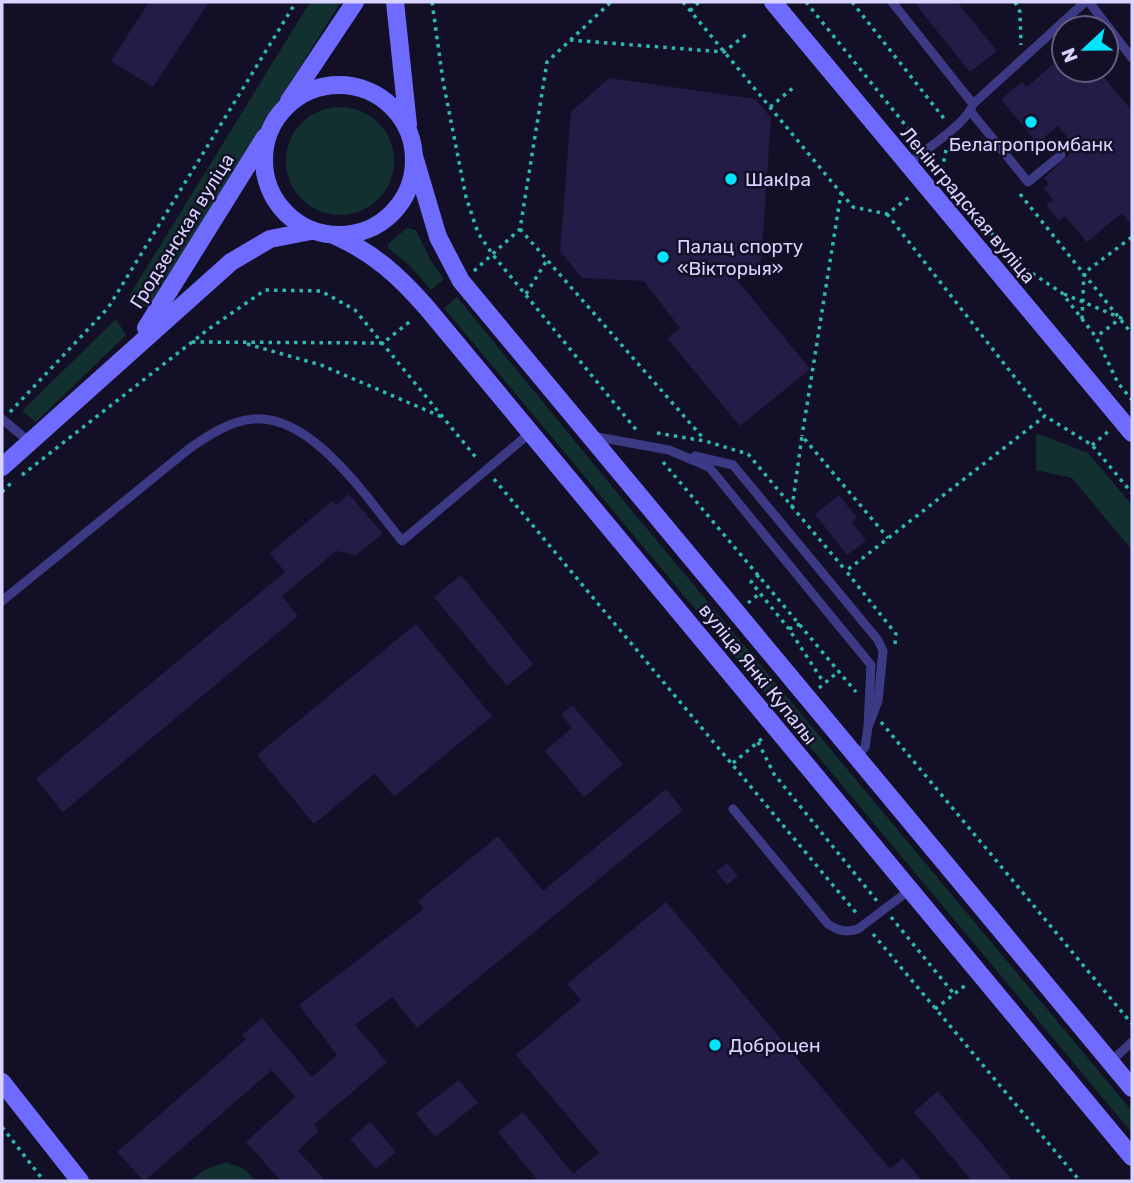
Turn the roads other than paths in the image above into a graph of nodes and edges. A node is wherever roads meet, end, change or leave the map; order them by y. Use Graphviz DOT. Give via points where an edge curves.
graph roads {
  1 [pos="355,2"];
  2 [pos="395,2"];
  3 [pos="773,2"];
  4 [pos="892,2"];
  5 [pos="1087,2"];
  6 [pos="1128,45"];
  7 [pos="1132,58"];
  8 [pos="285,107"];
  9 [pos="972,108"];
  10 [pos="271,127"];
  11 [pos="408,132"];
  12 [pos="1061,155"];
  13 [pos="414,156"];
  14 [pos="908,164"];
  15 [pos="311,230"];
  16 [pos="336,236"];
  17 [pos="125,355"];
  18 [pos="2,420"];
  19 [pos="586,432"];
  20 [pos="530,433"];
  21 [pos="1132,433"];
  22 [pos="31,443"];
  23 [pos="669,450"];
  24 [pos="2,467"];
  25 [pos="2,601"];
  26 [pos="872,710"];
  27 [pos="856,758"];
  28 [pos="733,810"];
  29 [pos="911,889"];
  30 [pos="1132,1042"];
  31 [pos="1110,1062"];
  32 [pos="2,1082"];
  33 [pos="1132,1088"];
  34 [pos="1132,1157"];
  35 [pos="80,1181"];
  1 -- 8 [label="main road"];
  2 -- 11 [label="main road"];
  3 -- 14 [label="main road, Ленінградская вуліца"];
  4 -- 9 [label="lane"];
  5 -- 6 [label="lane"];
  5 -- 9 [label="lane"];
  6 -- 7 [label="lane"];
  8 -- 10 [label="main road"];
  8 -- 11 [label="main road" via="322,87 364,89 398,113"];
  9 -- 12 [label="lane" via="1027,182"];
  9 -- 14 [label="lane"];
  10 -- 15 [label="main road" via="264,151 269,187 290,218"];
  10 -- 17 [label="main road, Гродзенская вуліца" via="150,323"];
  11 -- 13 [label="main road"];
  13 -- 16 [label="main road" via="411,180 401,203 383,221 361,232"];
  13 -- 19 [label="main road, вуліца Янкі Купалы" via="438,237 461,281"];
  14 -- 21 [label="main road, Ленінградская вуліца"];
  15 -- 16 [label="main road"];
  15 -- 17 [label="main road, Гродзенская вуліца" via="271,239 242,255"];
  16 -- 20 [label="main road, вуліца Янкі Купалы" via="394,272"];
  17 -- 22 [label="main road, Гродзенская вуліца"];
  18 -- 22 [label="lane"];
  19 -- 23 [label="lane" via="597,438"];
  19 -- 27 [label="main road, вуліца Янкі Купалы"];
  20 -- 25 [label="lane" via="402,541 314,440 273,420 236,423 190,448"];
  20 -- 29 [label="main road, вуліца Янкі Купалы"];
  22 -- 24 [label="main road, Гродзенская вуліца"];
  23 -- 26 [label="lane" via="709,467 871,665"];
  23 -- 26 [label="lane" via="733,465 878,640 883,651 878,701"];
  26 -- 27 [label="lane" via="864,747"];
  27 -- 31 [label="main road, вуліца Янкі Купалы"];
  28 -- 29 [label="lane" via="837,930 848,932 866,925"];
  29 -- 34 [label="main road, вуліца Янкі Купалы"];
  30 -- 31 [label="lane"];
  31 -- 33 [label="main road, вуліца Янкі Купалы"];
  32 -- 35 [label="main road"];
}
